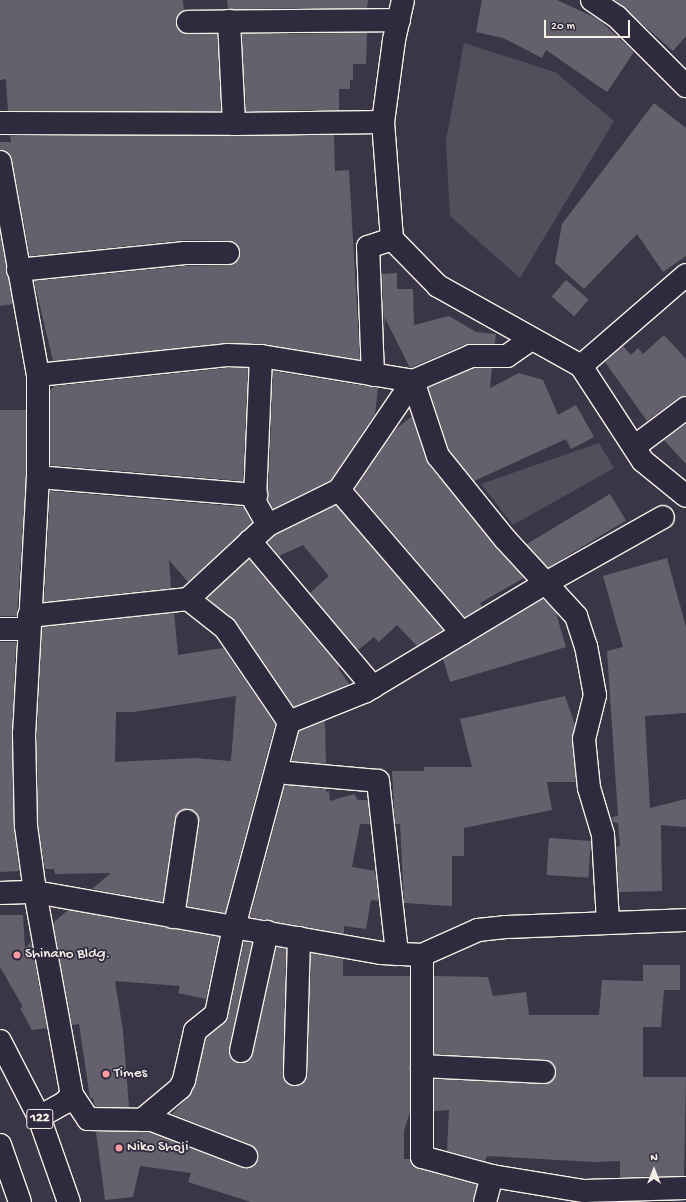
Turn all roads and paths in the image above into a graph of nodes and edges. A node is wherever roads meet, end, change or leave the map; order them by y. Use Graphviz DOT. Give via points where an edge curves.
graph roads {
  1 [pos="592,0"];
  2 [pos="401,10"];
  3 [pos="229,21"];
  4 [pos="188,22"];
  5 [pos="686,86"];
  6 [pos="384,122"];
  7 [pos="0,123"];
  8 [pos="234,124"];
  9 [pos="0,162"];
  10 [pos="392,239"];
  11 [pos="7,249"];
  12 [pos="228,253"];
  13 [pos="18,270"];
  14 [pos="686,275"];
  15 [pos="531,339"];
  16 [pos="261,356"];
  17 [pos="581,366"];
  18 [pos="38,375"];
  19 [pos="373,375"];
  20 [pos="413,381"];
  21 [pos="686,408"];
  22 [pos="634,448"];
  23 [pos="38,477"];
  24 [pos="339,490"];
  25 [pos="256,495"];
  26 [pos="686,496"];
  27 [pos="663,517"];
  28 [pos="268,525"];
  29 [pos="250,541"];
  30 [pos="546,583"];
  31 [pos="188,599"];
  32 [pos="29,623"];
  33 [pos="0,629"];
  34 [pos="462,633"];
  35 [pos="373,687"];
  36 [pos="289,722"];
  37 [pos="276,772"];
  38 [pos="186,822"];
  39 [pos="35,892"];
  40 [pos="0,893"];
  41 [pos="172,917"];
  42 [pos="686,920"];
  43 [pos="608,923"];
  44 [pos="234,927"];
  45 [pos="268,932"];
  46 [pos="299,938"];
  47 [pos="397,954"];
  48 [pos="422,955"];
  49 [pos="0,1041"];
  50 [pos="241,1051"];
  51 [pos="422,1066"];
  52 [pos="544,1072"];
  53 [pos="295,1074"];
  54 [pos="72,1095"];
  55 [pos="39,1117"];
  56 [pos="142,1120"];
  57 [pos="0,1145"];
  58 [pos="246,1156"];
  59 [pos="492,1176"];
  60 [pos="686,1188"];
  61 [pos="582,1197"];
  62 [pos="20,1202"];
  63 [pos="69,1202"];
  64 [pos="485,1202"];
  1 -- 5 [label="main road" via="617,17"];
  2 -- 3 [label="main road"];
  2 -- 6 [label="main road"];
  3 -- 4 [label="main road"];
  3 -- 8 [label="main road"];
  6 -- 8 [label="main road"];
  6 -- 10 [label="main road"];
  7 -- 8 [label="main road"];
  9 -- 11 [label="main road"];
  10 -- 15 [label="main road" via="438,286"];
  10 -- 19 [label="main road" via="368,247"];
  11 -- 13 [label="main road"];
  12 -- 13 [label="main road" via="185,253"];
  13 -- 18 [label="main road"];
  14 -- 17 [label="main road"];
  15 -- 17 [label="main road"];
  15 -- 20 [label="main road" via="507,356 471,356"];
  16 -- 18 [label="main road" via="227,355"];
  16 -- 19 [label="main road"];
  16 -- 25 [label="main road"];
  17 -- 22 [label="main road"];
  18 -- 23 [label="main road"];
  19 -- 20 [label="main road"];
  20 -- 24 [label="main road"];
  20 -- 30 [label="main road" via="438,456 505,539"];
  21 -- 22 [label="main road"];
  22 -- 26 [label="main road" via="643,461"];
  23 -- 25 [label="main road"];
  23 -- 32 [label="main road"];
  24 -- 28 [label="main road"];
  24 -- 34 [label="main road"];
  25 -- 28 [label="main road" via="255,502"];
  27 -- 30 [label="main road"];
  28 -- 29 [label="main road"];
  29 -- 31 [label="main road"];
  29 -- 35 [label="main road"];
  30 -- 34 [label="main road"];
  30 -- 43 [label="main road" via="576,616 586,646 593,681 595,695 584,739 589,788 603,835"];
  31 -- 32 [label="main road"];
  31 -- 36 [label="main road" via="225,628"];
  32 -- 33 [label="main road"];
  32 -- 39 [label="main road" via="24,733 26,818"];
  34 -- 35 [label="main road"];
  35 -- 36 [label="main road"];
  36 -- 37 [label="main road"];
  37 -- 44 [label="main road"];
  37 -- 47 [label="main road" via="378,781"];
  38 -- 41 [label="main road"];
  39 -- 40 [label="main road"];
  39 -- 41 [label="main road"];
  39 -- 54 [label="main road"];
  41 -- 44 [label="main road"];
  42 -- 43 [label="main road"];
  43 -- 48 [label="main road" via="504,926 478,930"];
  44 -- 45 [label="main road"];
  44 -- 56 [label="main road" via="216,1014 195,1031 180,1088"];
  45 -- 46 [label="main road"];
  45 -- 50 [label="main road"];
  46 -- 47 [label="main road"];
  46 -- 53 [label="main road"];
  47 -- 48 [label="main road"];
  48 -- 51 [label="main road"];
  49 -- 55 [label="main road, 122"];
  51 -- 52 [label="main road"];
  51 -- 59 [label="main road" via="422,1157"];
  54 -- 55 [label="main road" via="64,1103"];
  54 -- 56 [label="main road" via="88,1119"];
  55 -- 63 [label="main road, 122"];
  56 -- 58 [label="main road" via="152,1120"];
  57 -- 62 [label="main road"];
  59 -- 61 [label="main road"];
  59 -- 64 [label="main road"];
  60 -- 61 [label="main road"];
}
